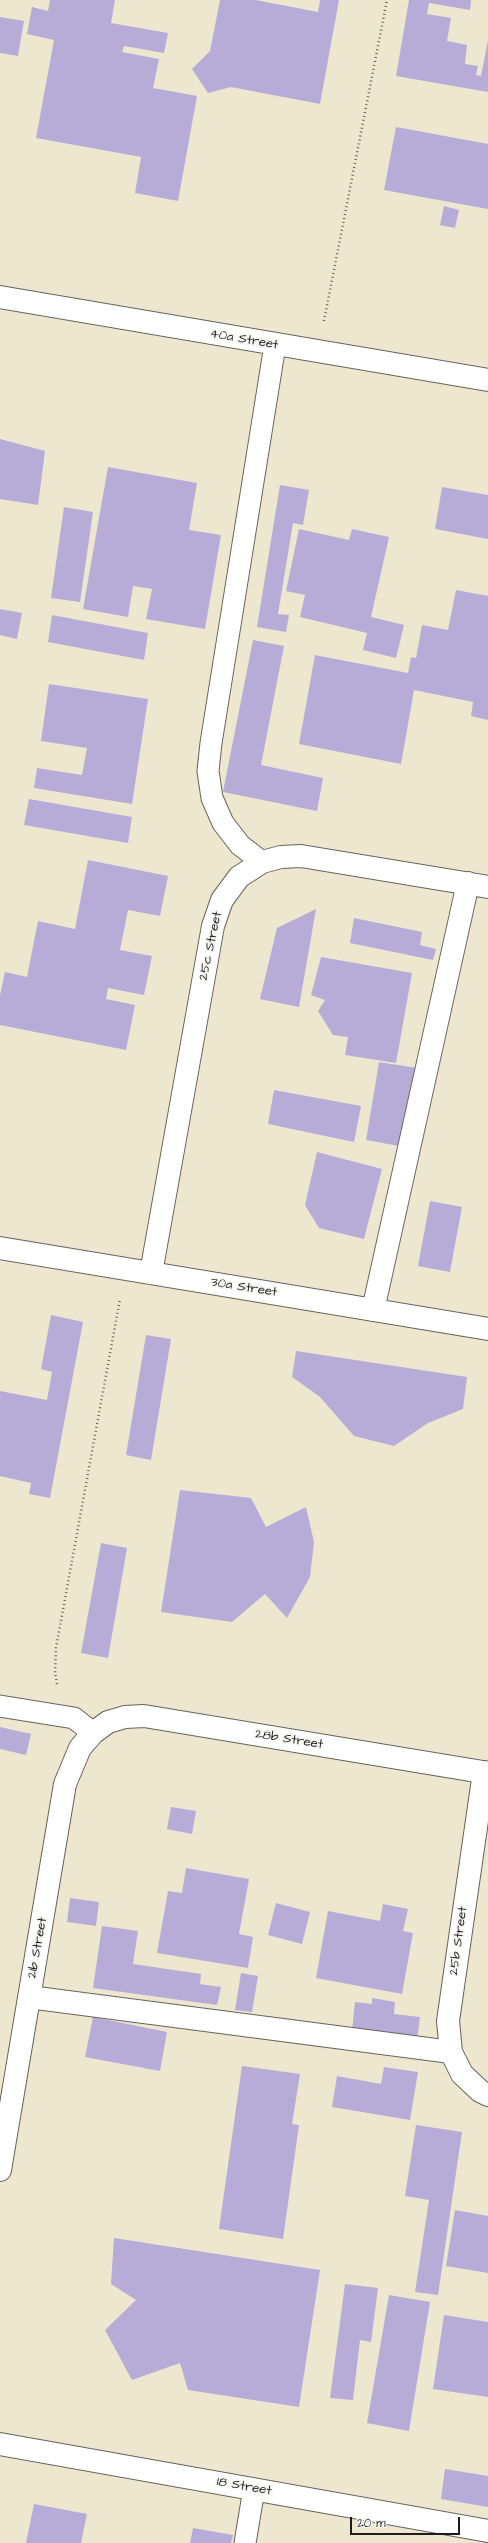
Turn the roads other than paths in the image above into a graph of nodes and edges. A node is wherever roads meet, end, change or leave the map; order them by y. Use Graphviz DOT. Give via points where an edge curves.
graph roads {
  1 [pos="0,297"];
  2 [pos="275,345"];
  3 [pos="488,380"];
  4 [pos="262,862"];
  5 [pos="478,885"];
  6 [pos="0,1248"];
  7 [pos="151,1273"];
  8 [pos="373,1310"];
  9 [pos="488,1329"];
  10 [pos="0,1706"];
  11 [pos="93,1733"];
  12 [pos="486,1773"];
  13 [pos="29,1997"];
  14 [pos="451,2052"];
  15 [pos="488,2095"];
  16 [pos="0,2170"];
  17 [pos="0,2444"];
  18 [pos="254,2489"];
  19 [pos="488,2531"];
  20 [pos="245,2543"];
  1 -- 2 [label="street, 40a Street"];
  2 -- 3 [label="street, 40a Street"];
  2 -- 4 [label="lane" via="210,743 208,771 212,798 223,823 240,845"];
  4 -- 5 [label="street, 25c Street" via="300,856"];
  4 -- 7 [label="street, 25c Street" via="239,878 230,889 222,900 213,926"];
  5 -- 8 [label="street"];
  6 -- 7 [label="street, 30a Street"];
  7 -- 8 [label="street, 30a Street"];
  8 -- 9 [label="street, 30a Street"];
  10 -- 11 [label="lane" via="74,1718"];
  11 -- 12 [label="street, 28b Street" via="108,1722 125,1717 144,1716"];
  11 -- 13 [label="street, 21b Street" via="80,1748 65,1784"];
  12 -- 14 [label="street, 25b Street" via="448,2021"];
  13 -- 14 [label="street"];
  13 -- 16 [label="street, 21b Street"];
  14 -- 15 [label="street, 25b Street" via="462,2074"];
  17 -- 18 [label="street, 18 Street"];
  18 -- 19 [label="street, 18 Street"];
  18 -- 20 [label="lane"];
}
